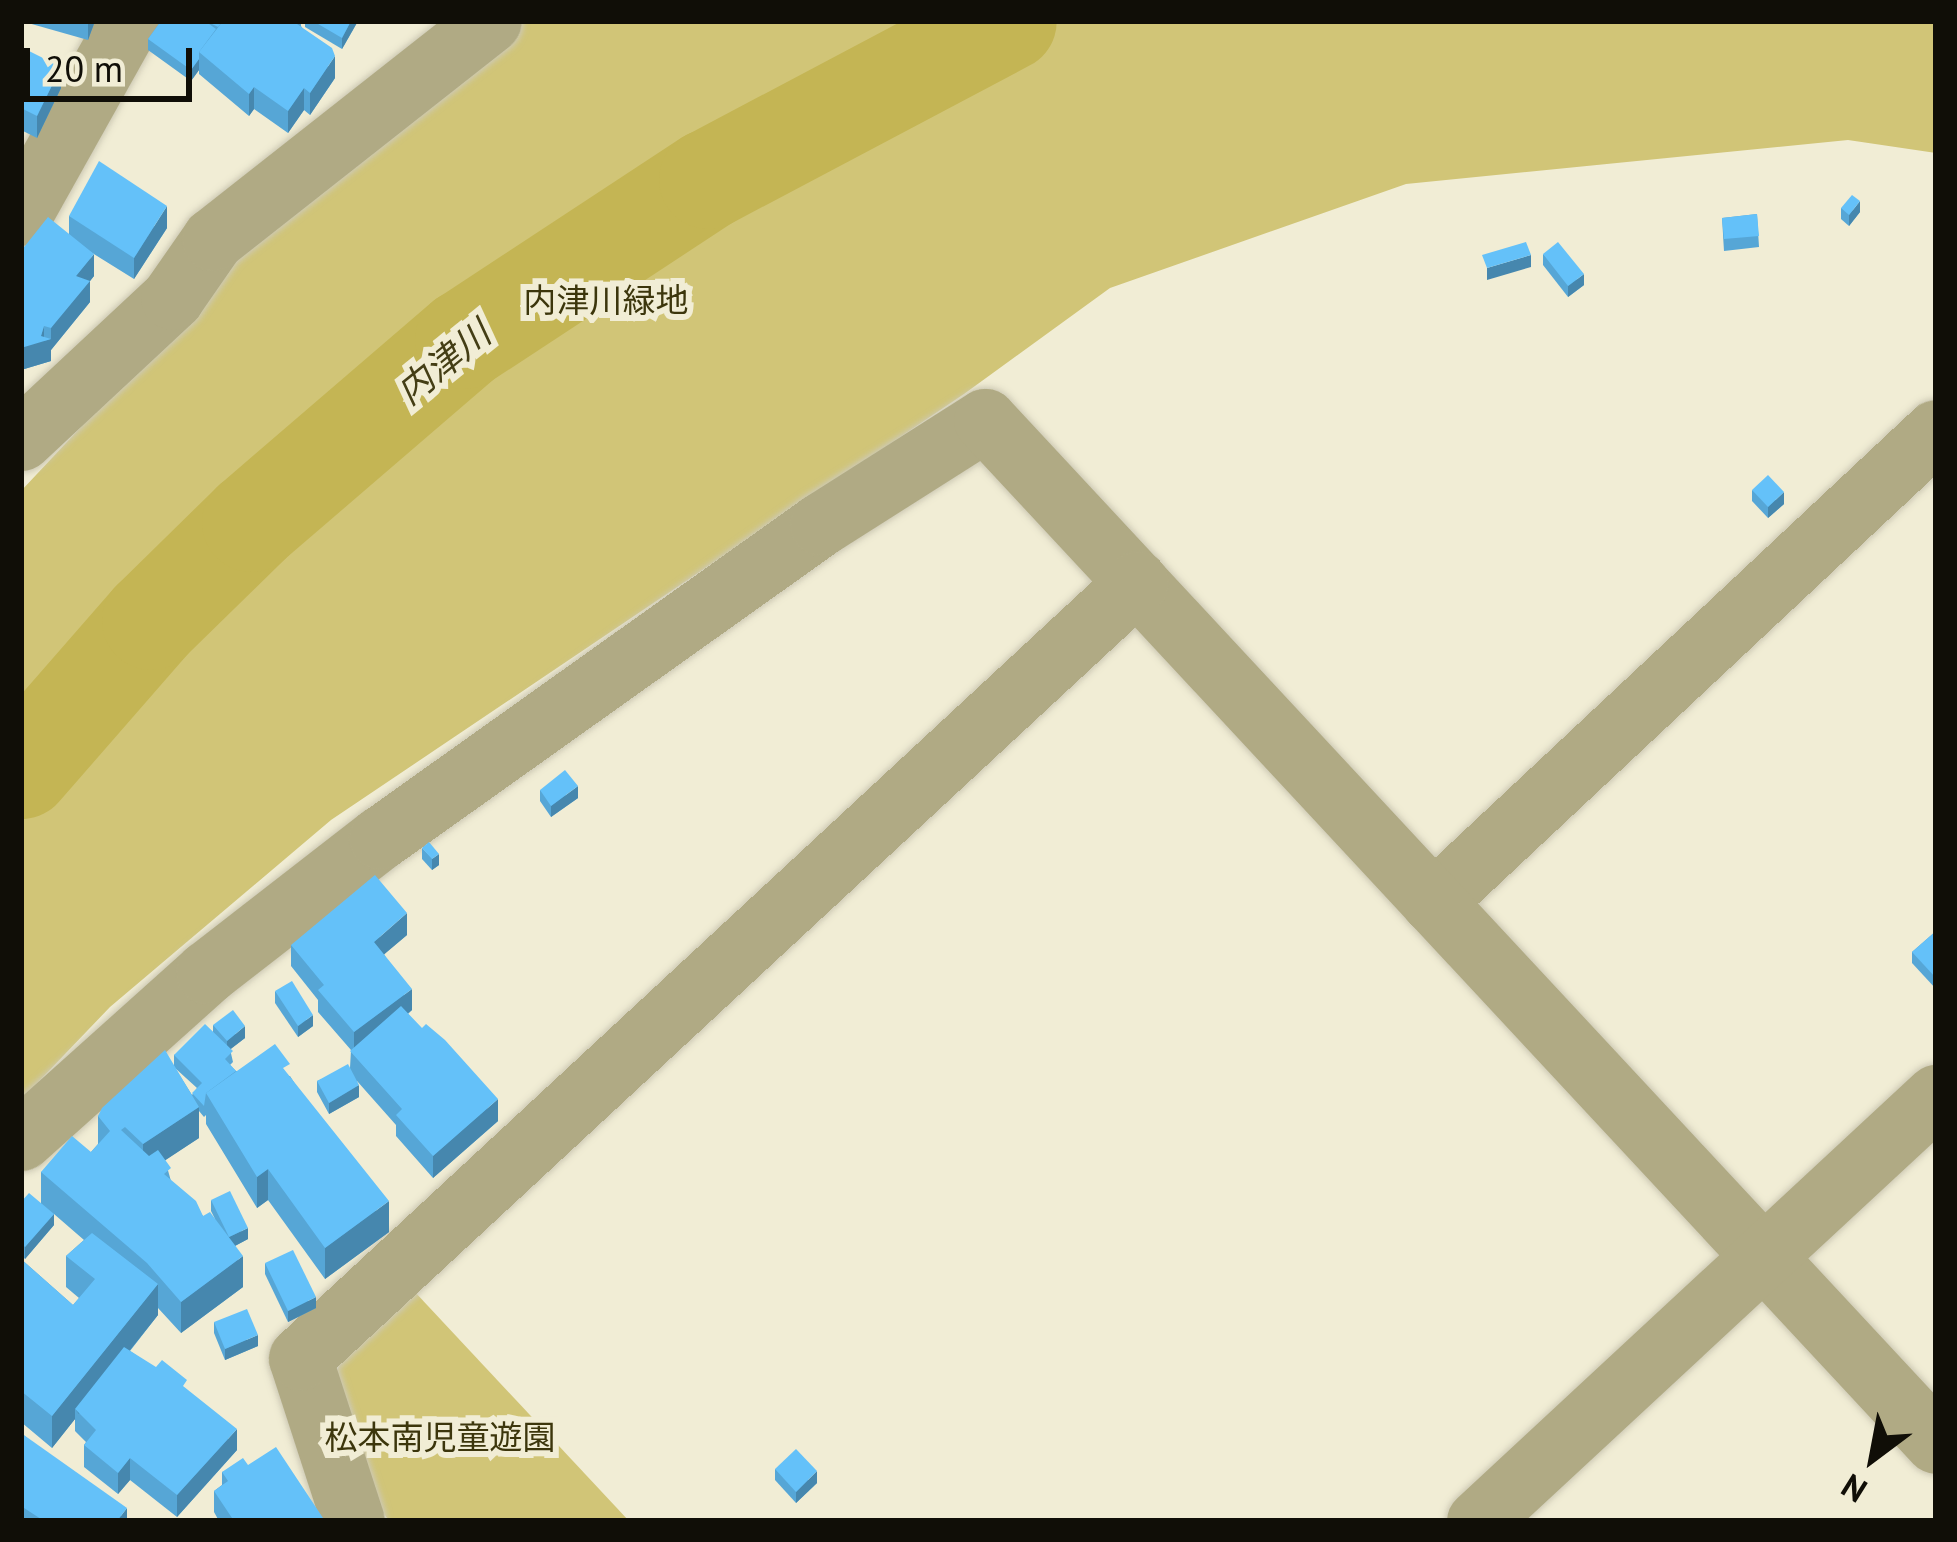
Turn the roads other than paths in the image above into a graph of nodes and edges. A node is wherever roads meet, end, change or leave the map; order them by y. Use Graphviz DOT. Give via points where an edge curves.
graph roads {
  1 [pos="129,21"];
  2 [pos="490,21"];
  3 [pos="21,214"];
  4 [pos="1936,431"];
  5 [pos="21,439"];
  6 [pos="1137,582"];
  7 [pos="1433,902"];
  8 [pos="1936,1096"];
  9 [pos="21,1139"];
  10 [pos="1761,1258"];
  11 [pos="1936,1442"];
  12 [pos="353,1521"];
  13 [pos="1478,1521"];
  1 -- 3 [label="street"];
  2 -- 5 [label="street" via="213,239 172,298"];
  4 -- 7 [label="street"];
  6 -- 7 [label="street"];
  6 -- 9 [label="street" via="985,420 821,524 380,838 207,972"];
  6 -- 12 [label="street" via="300,1358"];
  7 -- 10 [label="street"];
  8 -- 10 [label="street"];
  10 -- 11 [label="street"];
  10 -- 13 [label="street"];
}
